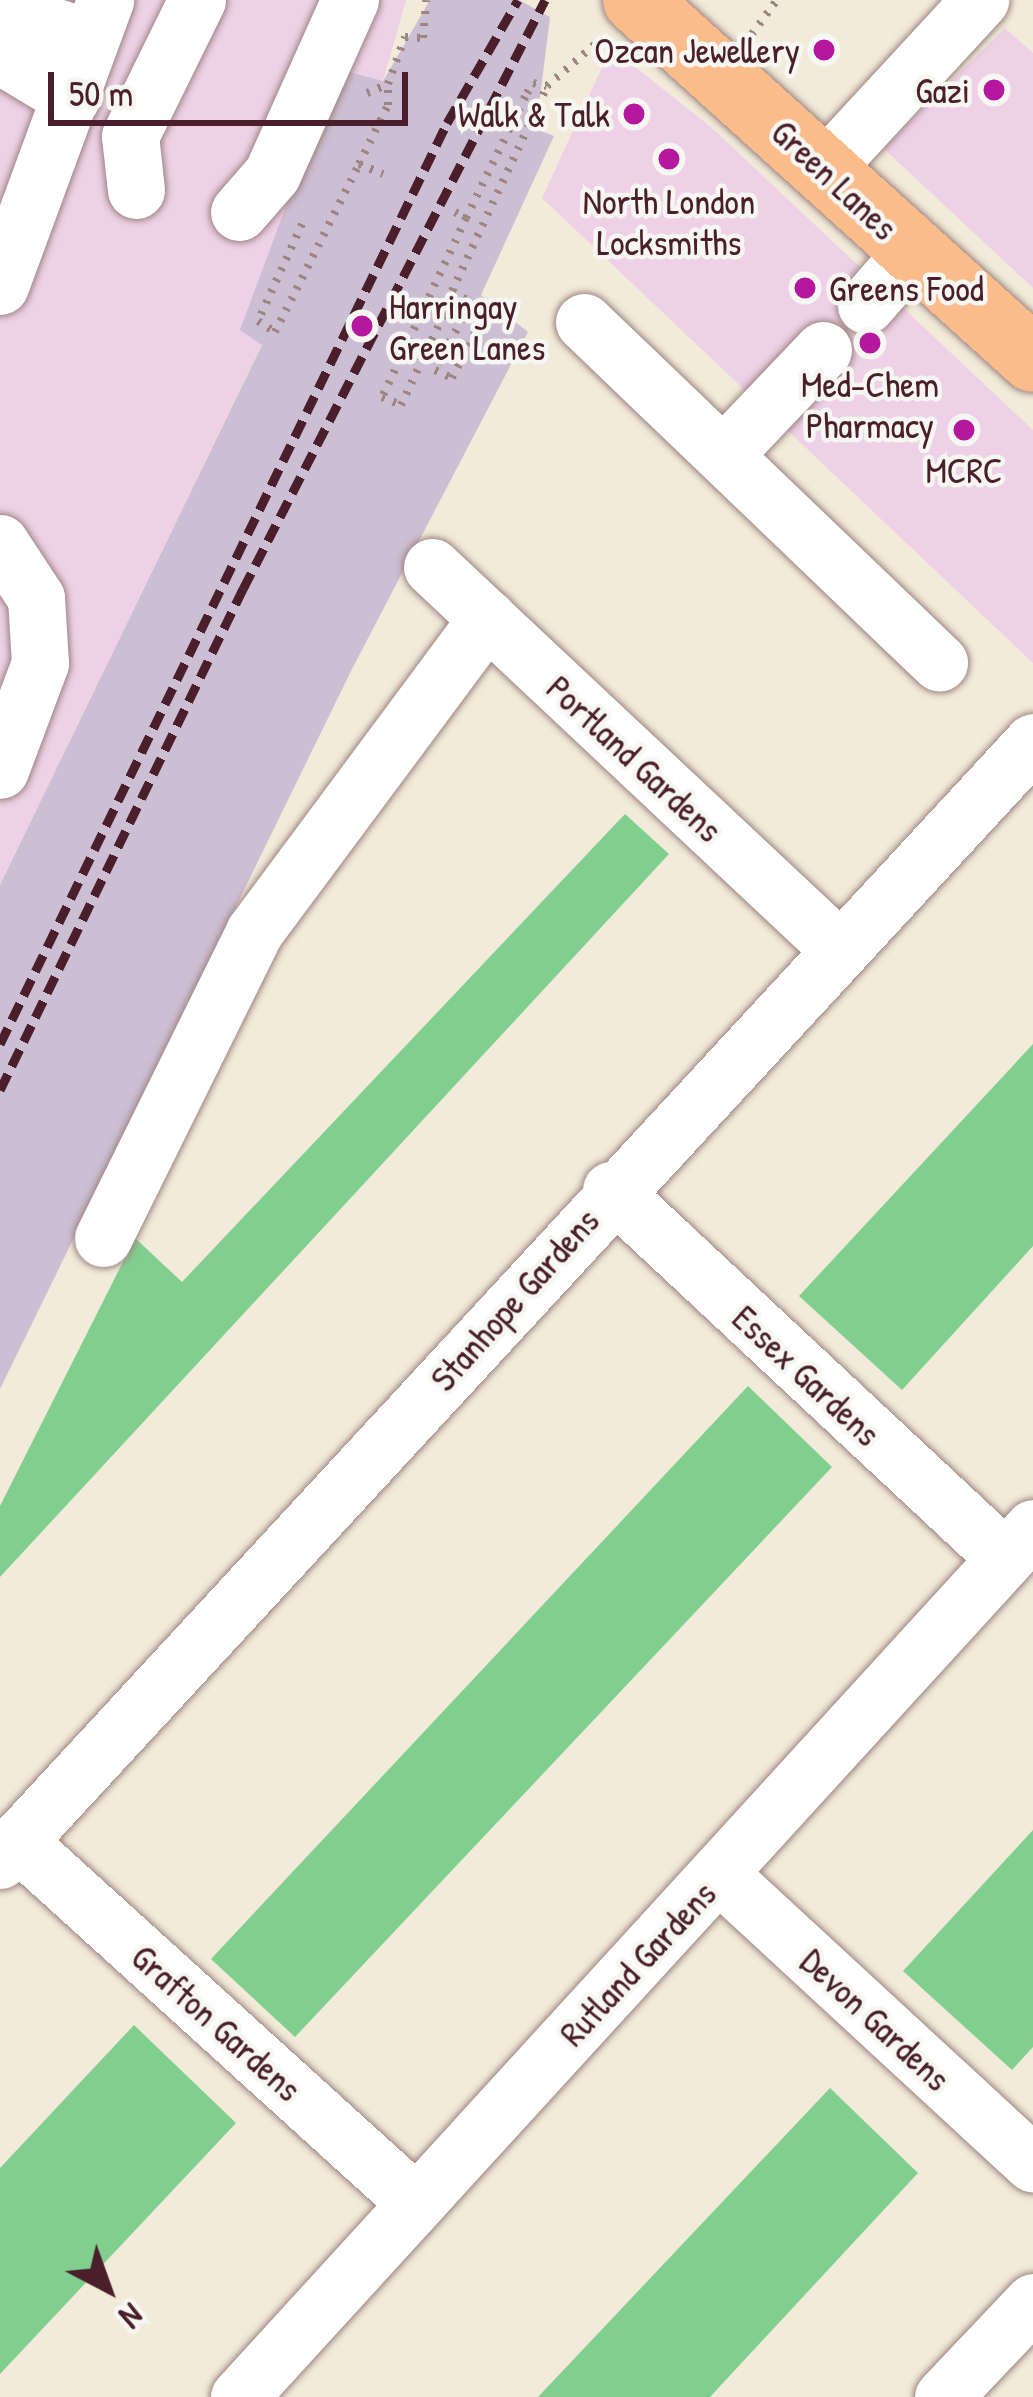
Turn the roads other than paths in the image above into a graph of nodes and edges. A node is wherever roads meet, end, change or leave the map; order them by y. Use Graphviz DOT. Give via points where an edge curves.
graph roads {
  1 [pos="197,0"];
  2 [pos="350,0"];
  3 [pos="980,0"];
  4 [pos="0,9"];
  5 [pos="98,19"];
  6 [pos="618,20"];
  7 [pos="0,55"];
  8 [pos="70,98"];
  9 [pos="825,168"];
  10 [pos="136,190"];
  11 [pos="239,212"];
  12 [pos="914,251"];
  13 [pos="0,286"];
  14 [pos="866,305"];
  15 [pos="584,322"];
  16 [pos="824,350"];
  17 [pos="1033,359"];
  18 [pos="723,455"];
  19 [pos="432,567"];
  20 [pos="13,582"];
  21 [pos="487,618"];
  22 [pos="939,663"];
  23 [pos="1033,742"];
  24 [pos="4,752"];
  25 [pos="838,948"];
  26 [pos="611,1190"];
  27 [pos="103,1238"];
  28 [pos="1019,1543"];
  29 [pos="9,1850"];
  30 [pos="718,1874"];
  31 [pos="1033,2164"];
  32 [pos="416,2203"];
  33 [pos="1033,2302"];
  34 [pos="239,2397"];
  35 [pos="943,2397"];
  1 -- 10 [label="street" via="130,136"];
  2 -- 11 [label="street" via="272,174"];
  3 -- 9 [label="street"];
  4 -- 5 [label="street"];
  5 -- 8 [label="street"];
  6 -- 9 [label="main road, Green Lanes"];
  7 -- 8 [label="street"];
  8 -- 13 [label="street"];
  9 -- 12 [label="main road, Green Lanes"];
  12 -- 14 [label="street"];
  12 -- 17 [label="main road, Green Lanes"];
  15 -- 18 [label="street"];
  16 -- 18 [label="street"];
  18 -- 22 [label="street"];
  19 -- 21 [label="street, Portland Gardens"];
  20 -- 24 [label="street" via="40,662"];
  21 -- 25 [label="street, Portland Gardens"];
  21 -- 27 [label="street" via="254,932"];
  23 -- 25 [label="street, Stanhope Gardens"];
  25 -- 26 [label="street, Stanhope Gardens"];
  26 -- 28 [label="street, Essex Gardens"];
  26 -- 29 [label="street, Stanhope Gardens"];
  28 -- 30 [label="street, Rutland Gardens"];
  29 -- 32 [label="street, Grafton Gardens"];
  30 -- 31 [label="street, Devon Gardens"];
  30 -- 32 [label="street, Rutland Gardens"];
  32 -- 34 [label="street, Rutland Gardens"];
  33 -- 35 [label="street"];
}
